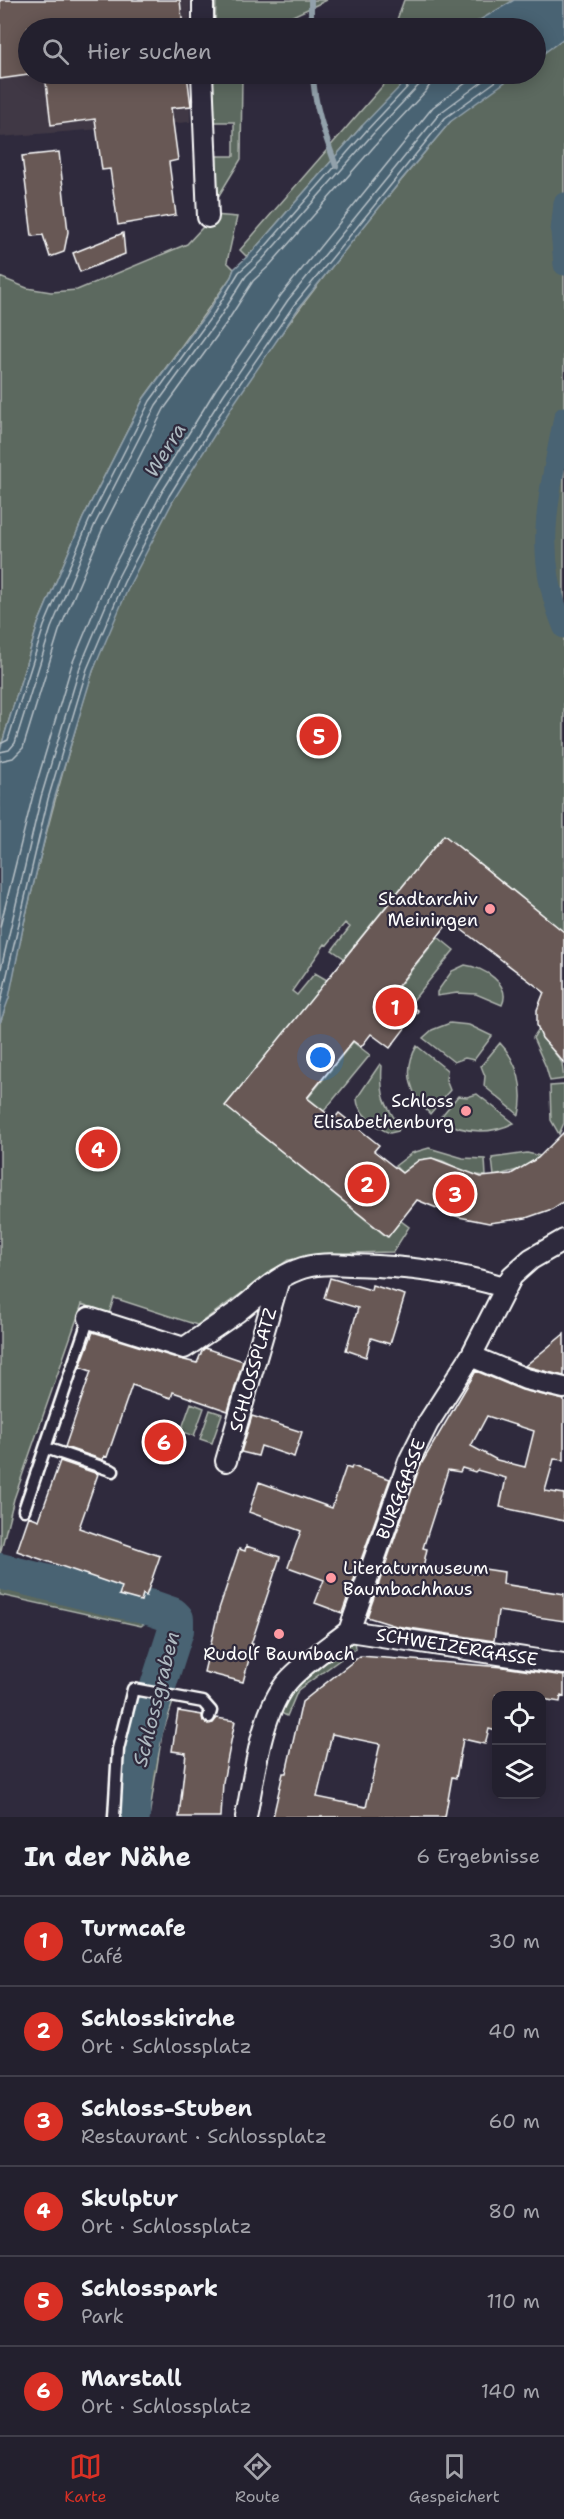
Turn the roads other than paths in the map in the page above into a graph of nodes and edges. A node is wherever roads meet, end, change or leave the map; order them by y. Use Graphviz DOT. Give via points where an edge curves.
graph roads {
  1 [pos="203,0"];
  2 [pos="202,18"];
  3 [pos="202,84"];
  4 [pos="208,217"];
  5 [pos="564,1240"];
  6 [pos="279,1279"];
  7 [pos="504,1287"];
  8 [pos="89,1317"];
  9 [pos="471,1356"];
  10 [pos="564,1388"];
  11 [pos="46,1448"];
  12 [pos="226,1461"];
  13 [pos="113,1471"];
  14 [pos="24,1510"];
  15 [pos="349,1631"];
  16 [pos="564,1664"];
  17 [pos="209,1717"];
  18 [pos="114,1817"];
  19 [pos="246,1817"];
  1 -- 2 [label="street"];
  3 -- 4 [label="street"];
  5 -- 7 [label="street" via="521,1267"];
  6 -- 7 [label="street, SCHLOSSPLATZ" via="315,1265 386,1265"];
  6 -- 8 [label="street, SCHLOSSPLATZ" via="184,1347"];
  6 -- 12 [label="street, SCHLOSSPLATZ"];
  7 -- 9 [label="street"];
  8 -- 11 [label="lane"];
  9 -- 10 [label="street"];
  9 -- 15 [label="street, BURGGASSE" via="409,1461"];
  11 -- 13 [label="lane"];
  11 -- 14 [label="lane"];
  15 -- 16 [label="street, SCHWEIZERGASSE"];
  15 -- 19 [label="street" via="292,1677 277,1696 265,1728"];
  17 -- 18 [label="lane" via="211,1711 203,1702 133,1689 118,1749"];
}
